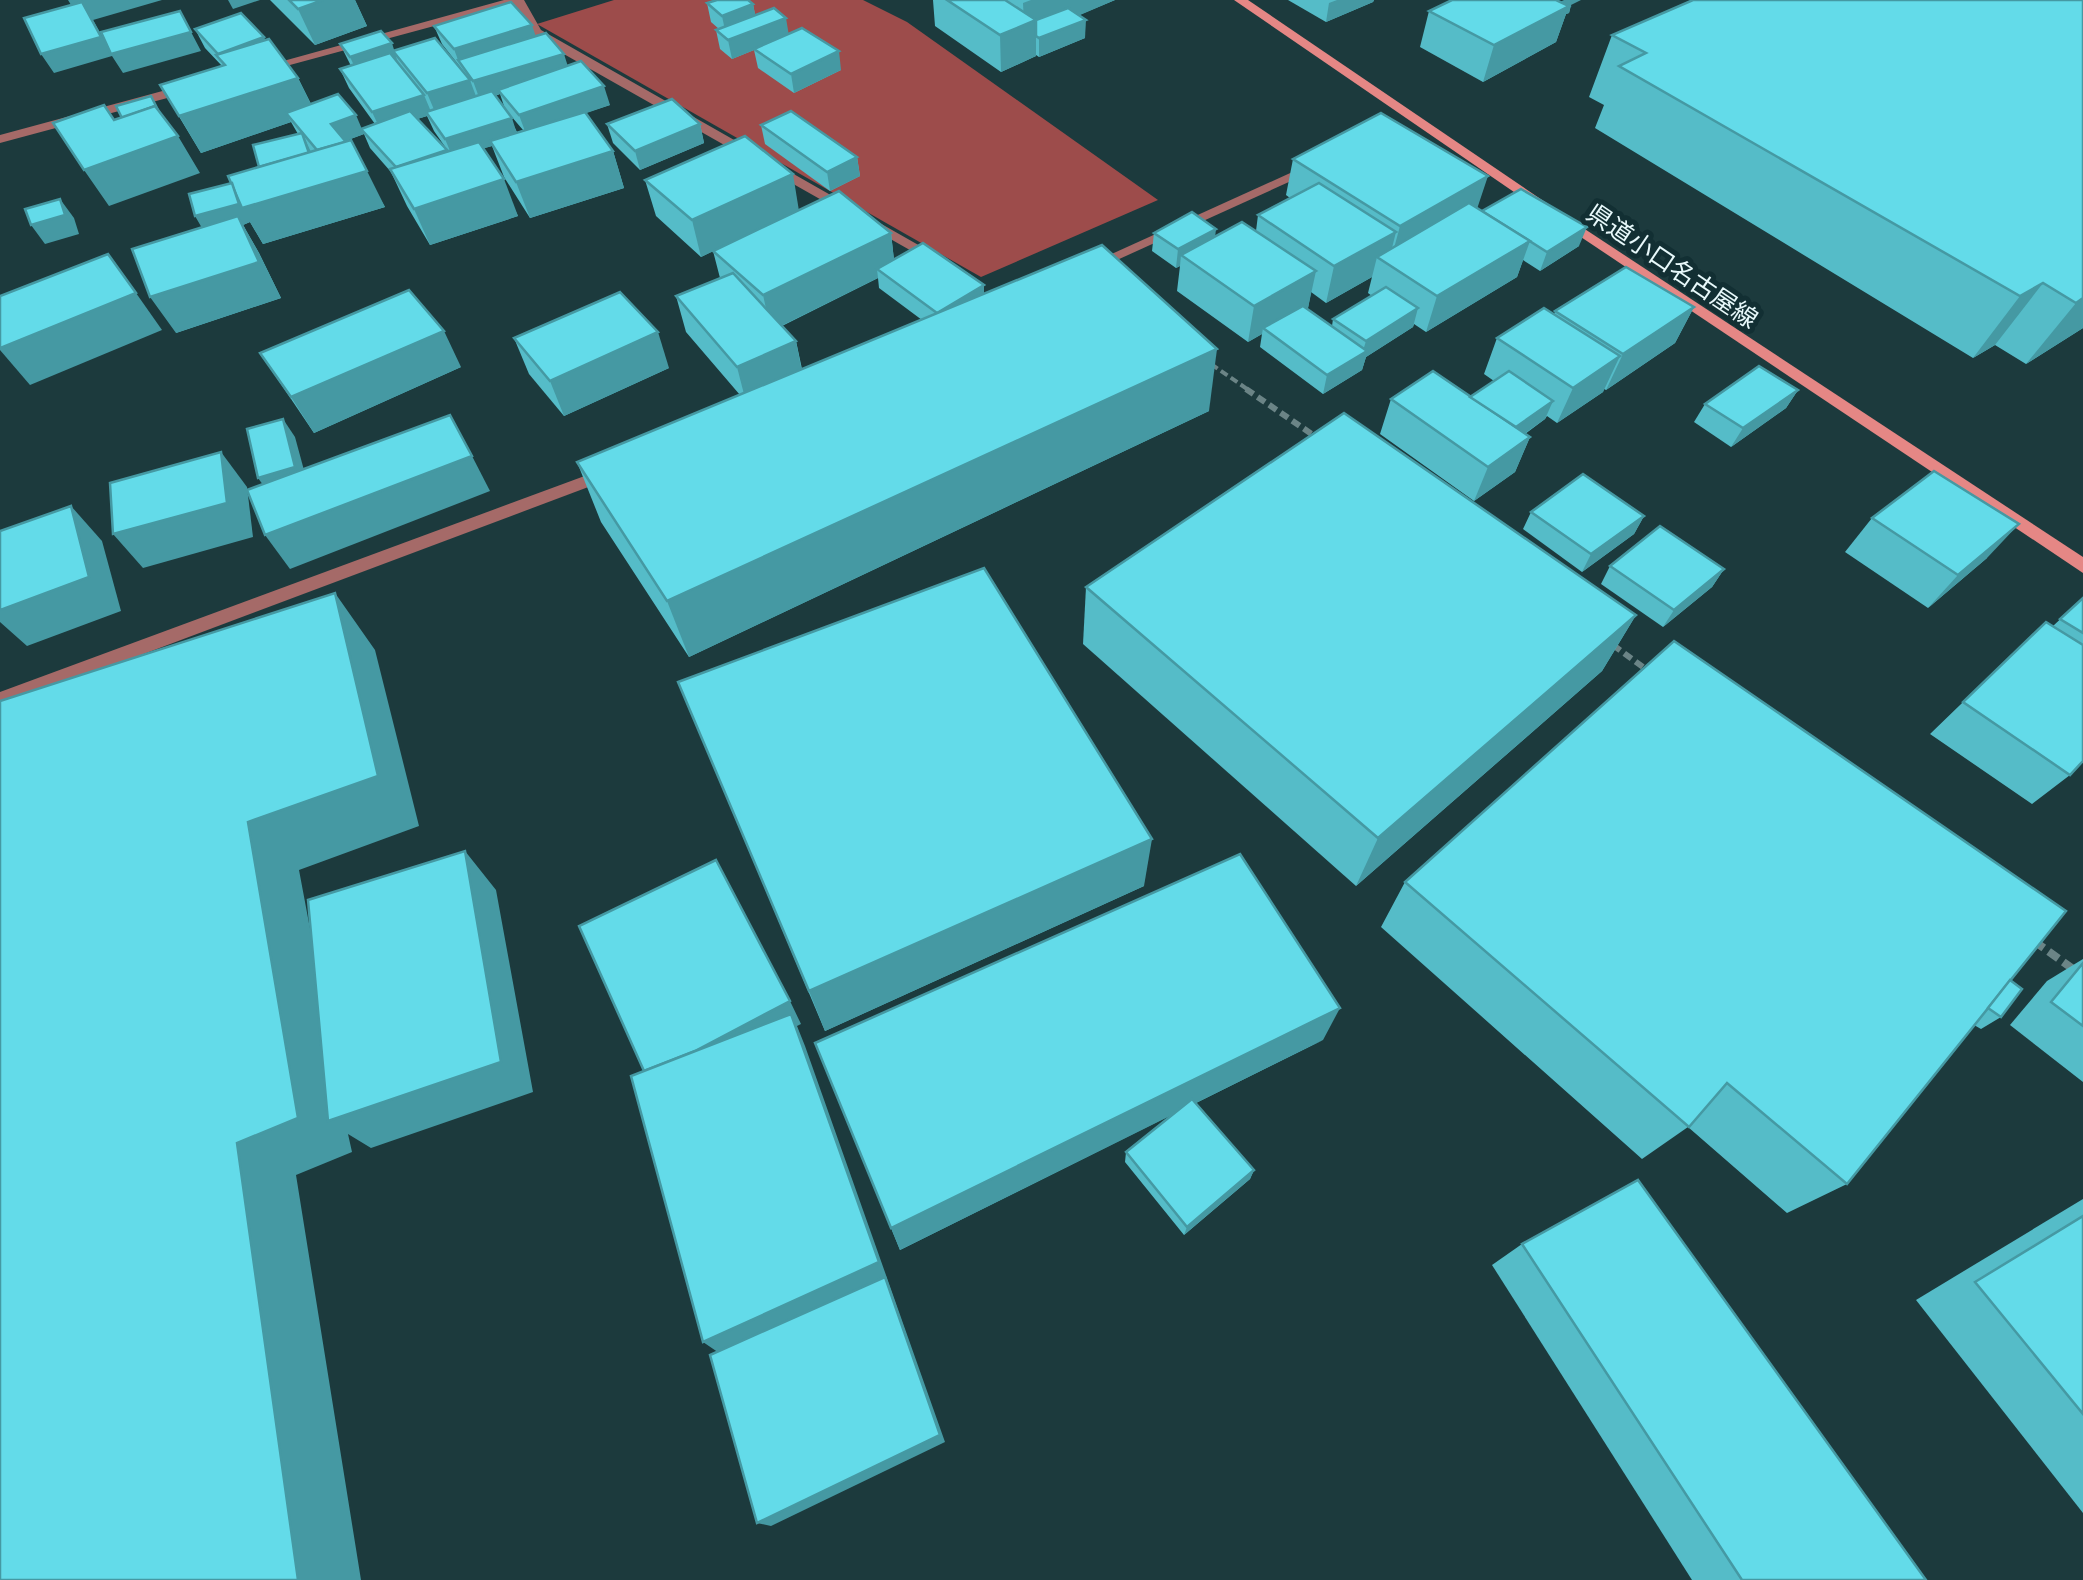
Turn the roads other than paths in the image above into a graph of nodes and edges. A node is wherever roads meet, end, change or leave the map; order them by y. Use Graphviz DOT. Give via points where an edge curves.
graph roads {
  1 [pos="516,0"];
  2 [pos="1240,0"];
  3 [pos="248,72"];
  4 [pos="210,82"];
  5 [pos="0,139"];
  6 [pos="1330,160"];
  7 [pos="948,266"];
  8 [pos="1080,271"];
  9 [pos="634,464"];
  10 [pos="2083,566"];
  11 [pos="0,700"];
  1 -- 3 [label="street"];
  1 -- 7 [label="street" via="536,32"];
  2 -- 10 [label="main road, 県道小口名古屋線" via="1409,125"];
  4 -- 5 [label="street"];
  6 -- 8 [label="street"];
  9 -- 11 [label="street"];
}
